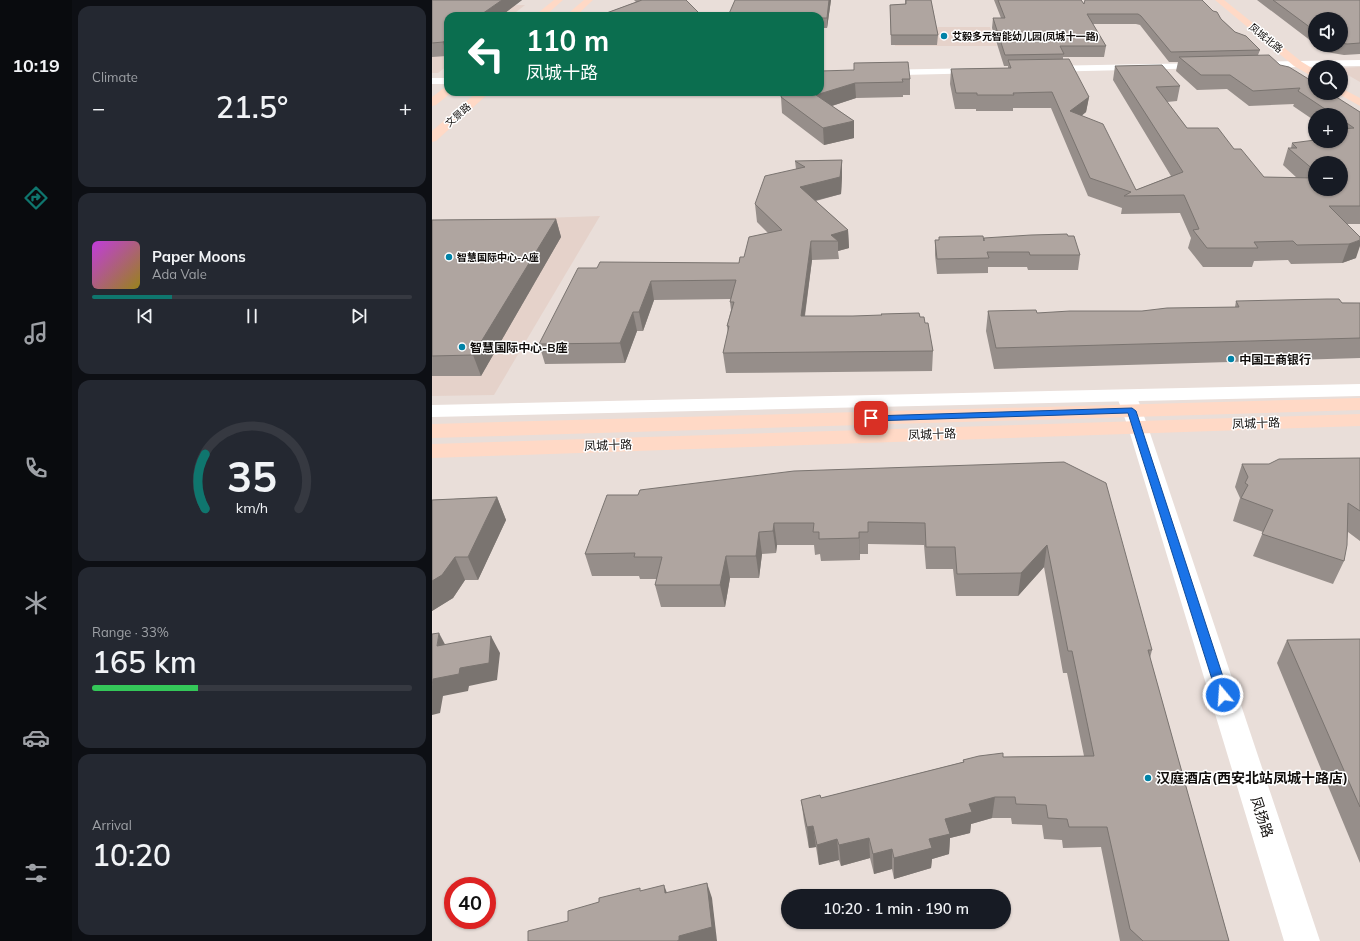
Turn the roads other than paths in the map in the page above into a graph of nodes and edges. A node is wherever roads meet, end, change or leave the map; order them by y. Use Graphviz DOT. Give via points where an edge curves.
graph roads {
  1 [pos="559,0"];
  2 [pos="589,0"];
  3 [pos="1219,0"];
  4 [pos="1230,0"];
  5 [pos="544,12"];
  6 [pos="575,12"];
  7 [pos="1308,63"];
  8 [pos="1360,63"];
  9 [pos="1298,64"];
  10 [pos="1348,65"];
  11 [pos="1219,66"];
  12 [pos="1235,66"];
  13 [pos="1308,67"];
  14 [pos="995,70"];
  15 [pos="1035,70"];
  16 [pos="824,74"];
  17 [pos="432,81"];
  18 [pos="444,81"];
  19 [pos="1348,84"];
  20 [pos="1360,92"];
  21 [pos="444,93"];
  22 [pos="1348,95"];
  23 [pos="479,96"];
  24 [pos="432,103"];
  25 [pos="1360,103"];
  26 [pos="432,138"];
  27 [pos="1360,390"];
  28 [pos="1360,404"];
  29 [pos="432,411"];
  30 [pos="1132,411"];
  31 [pos="1360,420"];
  32 [pos="432,431"];
  33 [pos="432,452"];
  34 [pos="1302,941"];
  1 -- 5 [label="main road"];
  2 -- 6 [label="main road"];
  3 -- 9 [label="main road, 凤城北路"];
  4 -- 7 [label="main road, 凤城北路"];
  8 -- 10 [label="street"];
  9 -- 12 [label="street"];
  9 -- 13 [label="street"];
  11 -- 15 [label="street"];
  14 -- 16 [label="street"];
  17 -- 18 [label="street"];
  19 -- 20 [label="main road"];
  21 -- 24 [label="main road"];
  22 -- 25 [label="main road"];
  23 -- 26 [label="main road, 文景路"];
  27 -- 30 [label="street"];
  28 -- 30 [label="main road, 凤城十路"];
  29 -- 30 [label="street"];
  30 -- 31 [label="main road, 凤城十路"];
  30 -- 32 [label="main road, 凤城十路"];
  30 -- 33 [label="main road, 凤城十路"];
  30 -- 34 [label="street, 凤扬路"];
}
